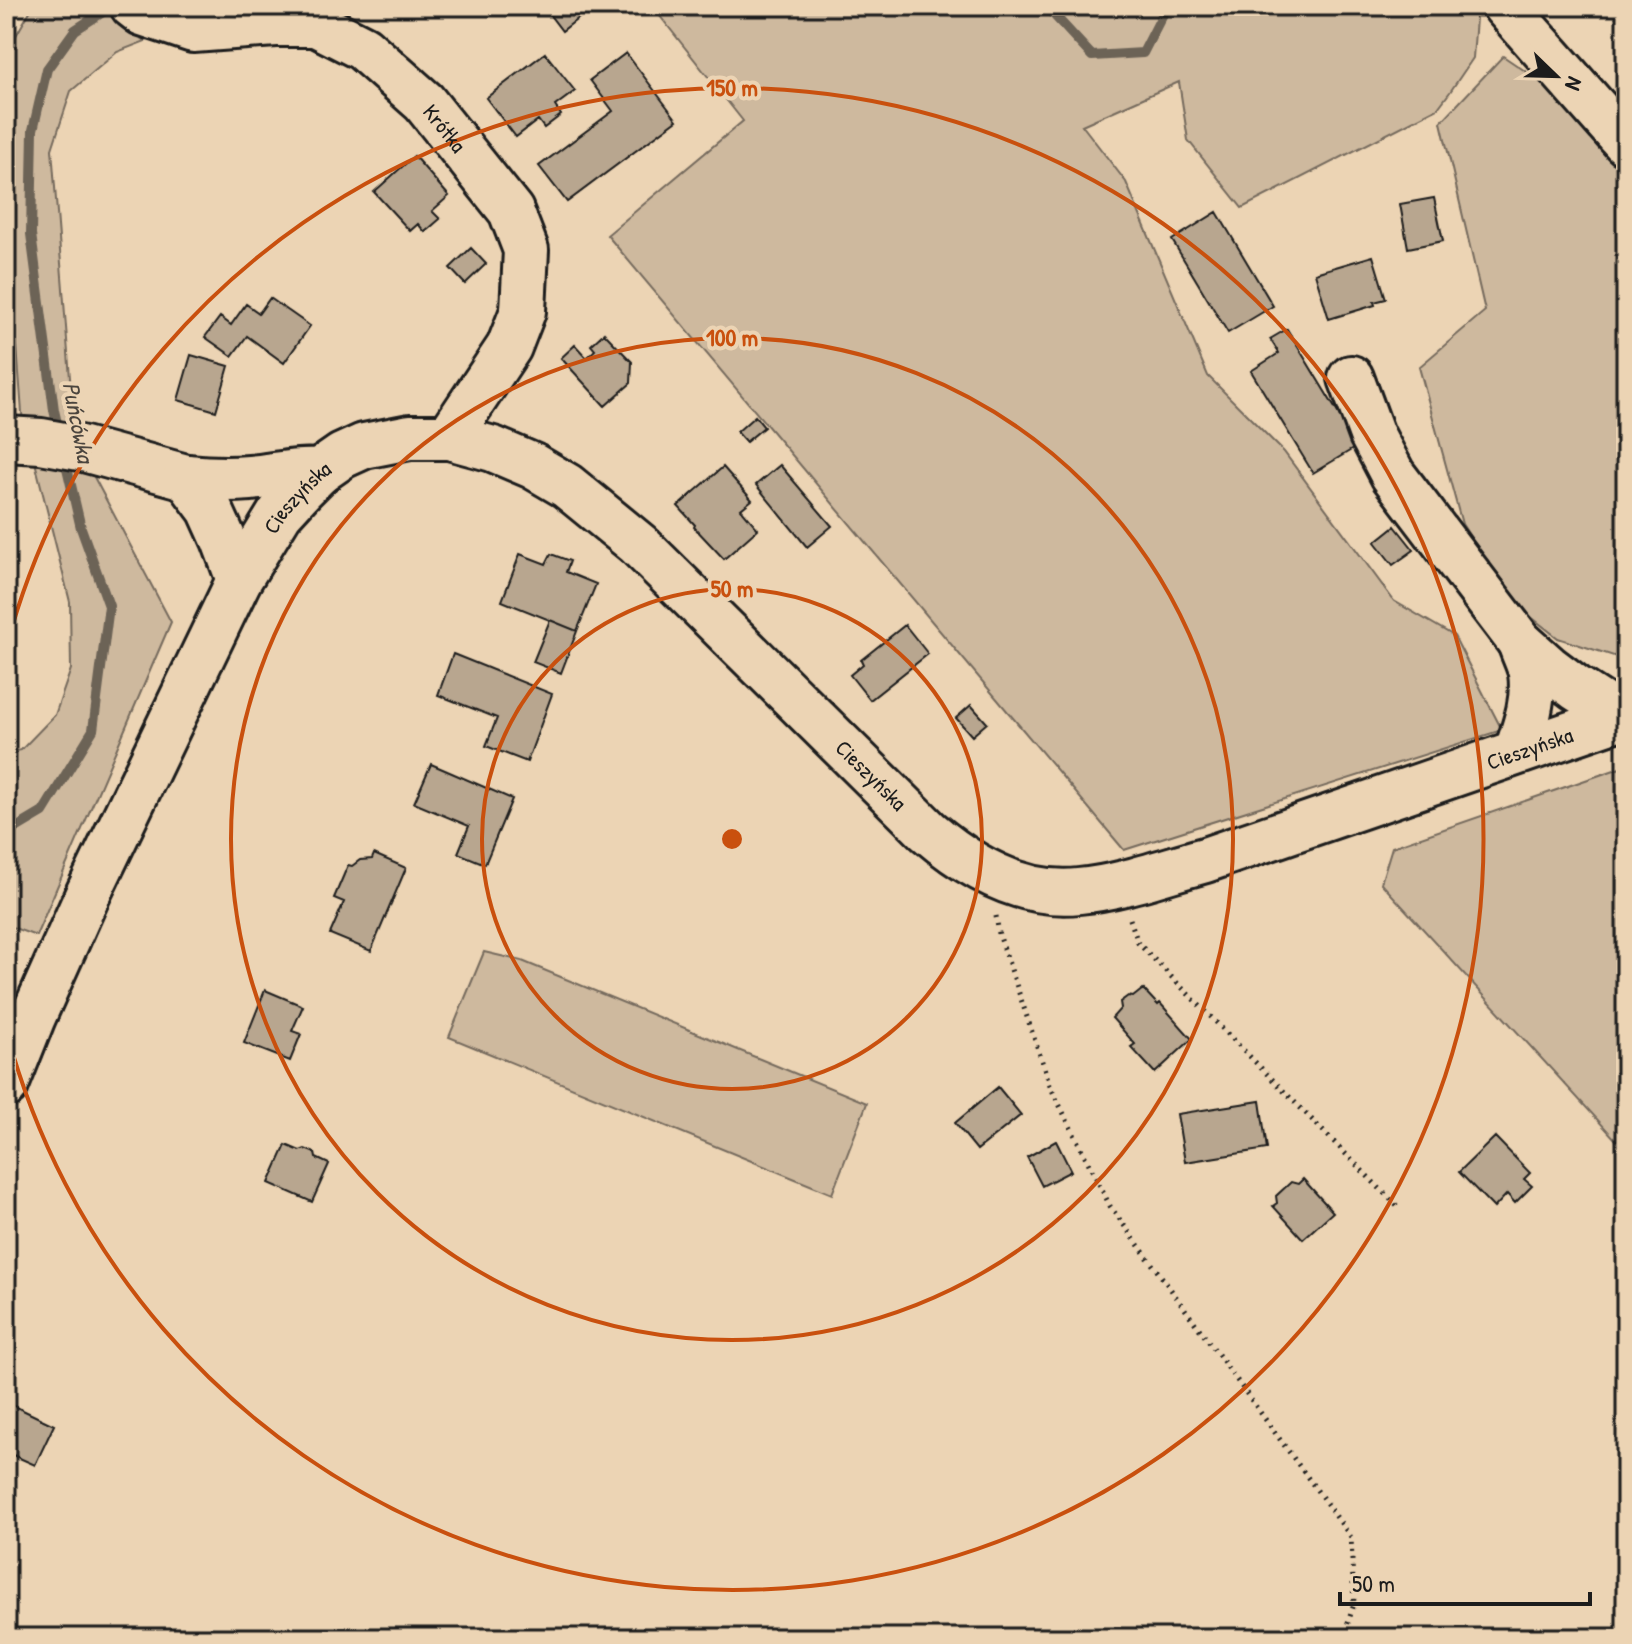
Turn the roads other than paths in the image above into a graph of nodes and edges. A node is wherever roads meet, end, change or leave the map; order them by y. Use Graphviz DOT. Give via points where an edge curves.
graph roads {
  1 [pos="1505,6"];
  2 [pos="137,10"];
  3 [pos="1626,143"];
  4 [pos="1351,378"];
  5 [pos="449,437"];
  6 [pos="42,442"];
  7 [pos="319,472"];
  8 [pos="186,477"];
  9 [pos="239,580"];
  10 [pos="1520,642"];
  11 [pos="1623,716"];
  12 [pos="1517,751"];
  13 [pos="6,1085"];
  1 -- 3 [label="street"];
  2 -- 5 [label="street, Krótka" via="193,30 316,24 363,48 424,102 511,211 526,250 523,311 509,347"];
  4 -- 10 [label="street" via="1393,475"];
  5 -- 7 [label="street, Cieszyńska" via="410,437 364,446"];
  5 -- 12 [label="street, Cieszyńska" via="533,466 598,509 928,831 974,866 1020,885 1078,892 1116,884 1205,860"];
  6 -- 8 [label="street"];
  7 -- 8 [label="street"];
  7 -- 9 [label="street, Cieszyńska" via="280,513"];
  8 -- 9 [label="street" via="210,509"];
  9 -- 13 [label="street, Cieszyńska" via="87,896"];
  10 -- 11 [label="street" via="1576,688"];
  10 -- 12 [label="street" via="1531,673 1529,714"];
  11 -- 12 [label="street, Cieszyńska"];
}
